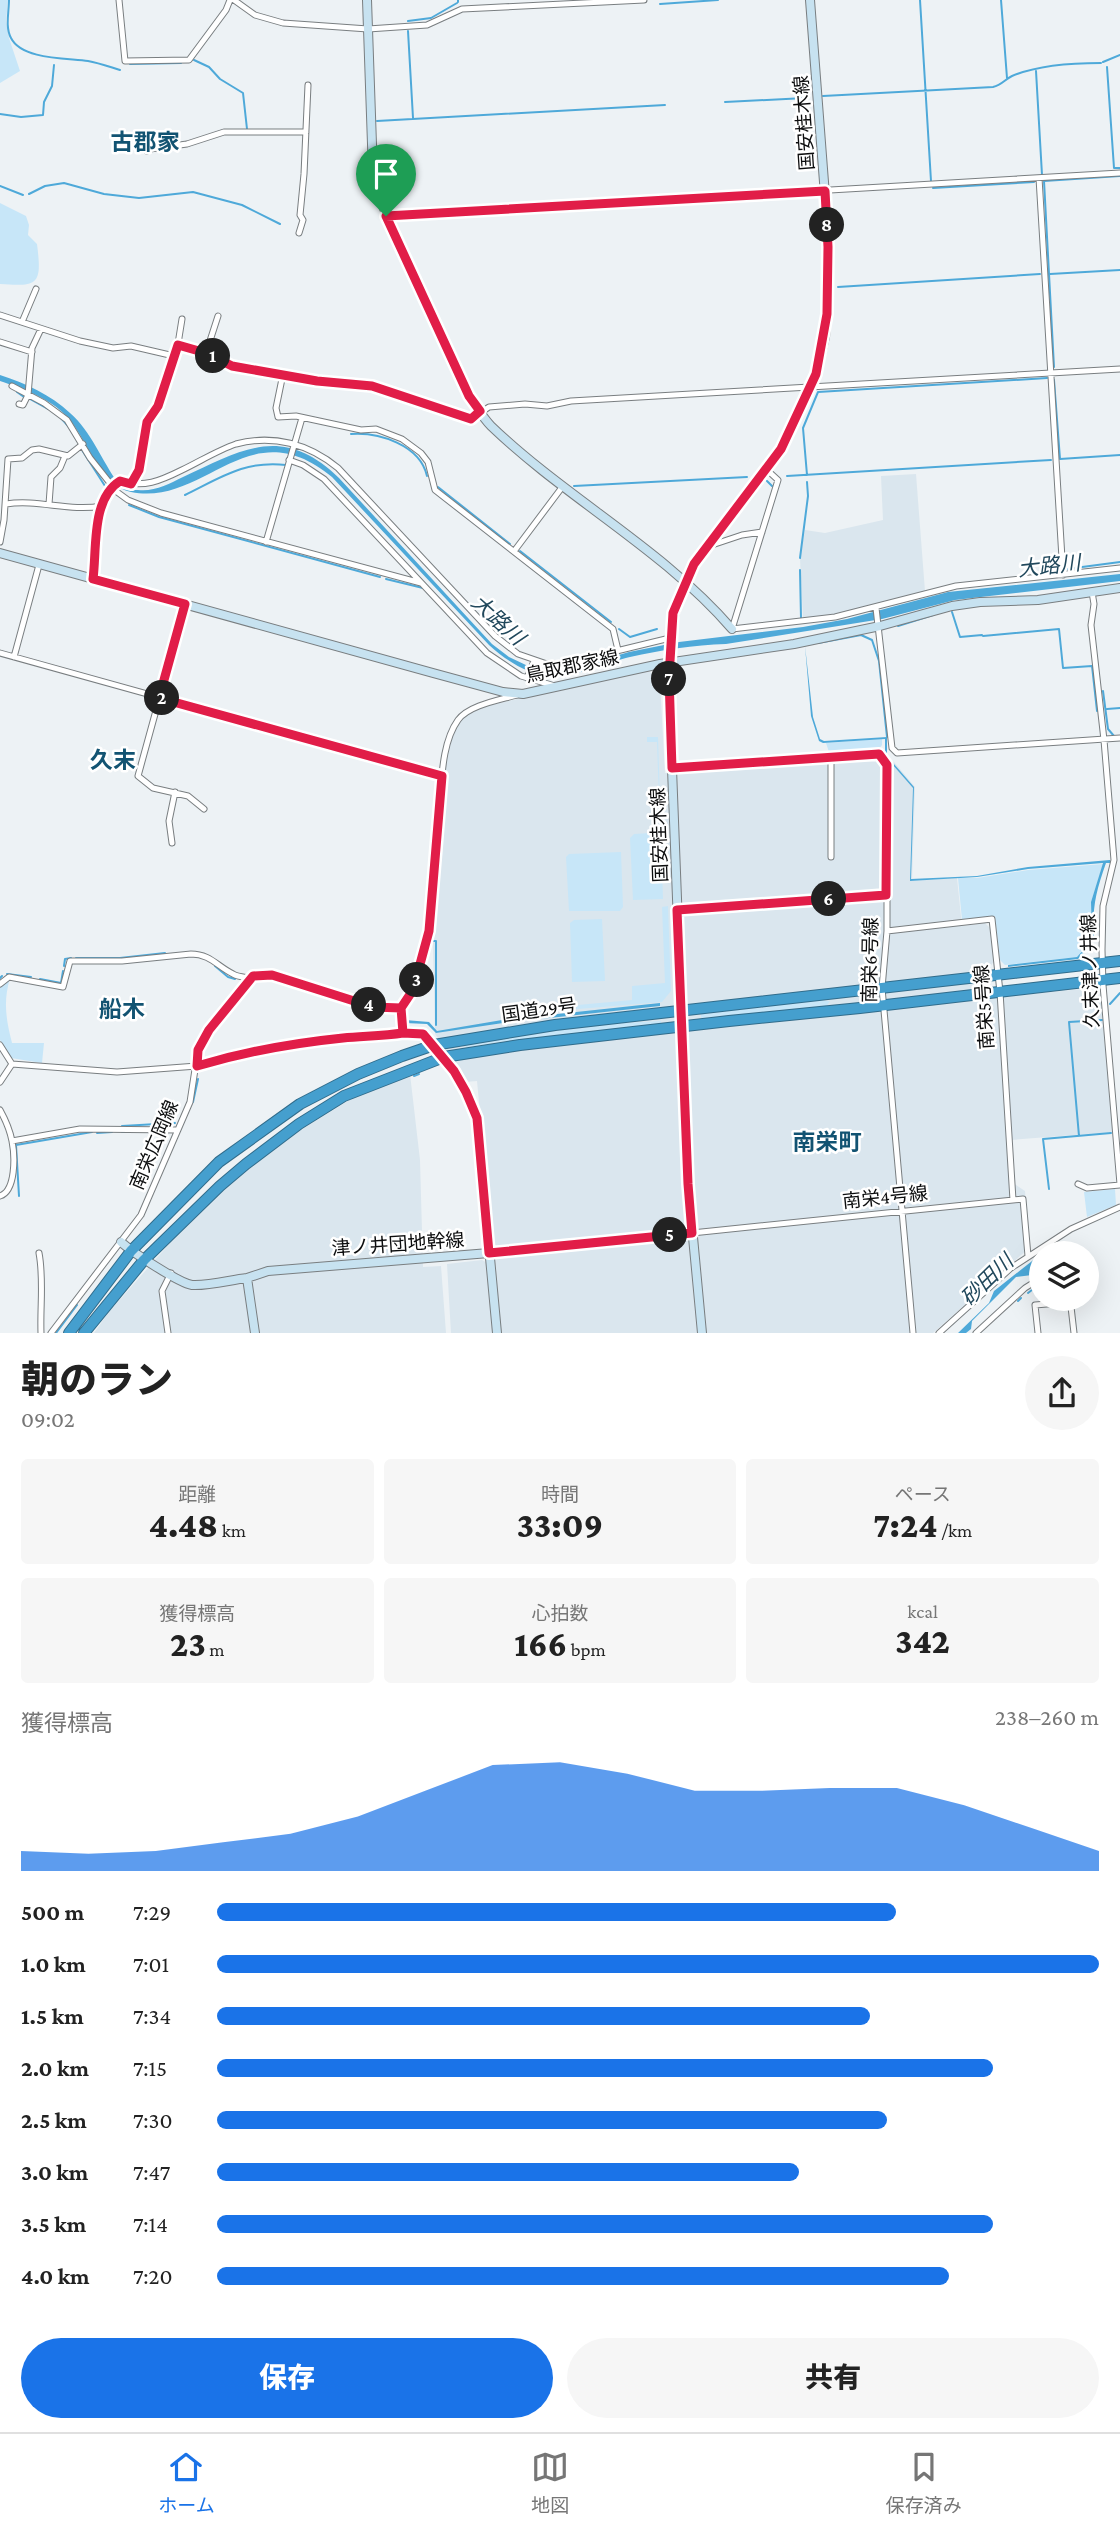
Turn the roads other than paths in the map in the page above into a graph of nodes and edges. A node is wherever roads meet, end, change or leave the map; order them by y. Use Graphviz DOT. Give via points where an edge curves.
graph roads {
  1 [pos="119,0"];
  2 [pos="232,0"];
  3 [pos="367,0"];
  4 [pos="644,0"];
  5 [pos="810,0"];
  6 [pos="368,29"];
  7 [pos="308,85"];
  8 [pos="306,132"];
  9 [pos="146,151"];
  10 [pos="1120,173"];
  11 [pos="1039,178"];
  12 [pos="825,191"];
  13 [pos="386,216"];
  14 [pos="299,233"];
  15 [pos="36,289"];
  16 [pos="0,315"];
  17 [pos="218,316"];
  18 [pos="183,319"];
  19 [pos="22,322"];
  20 [pos="41,328"];
  21 [pos="0,342"];
  22 [pos="178,345"];
  23 [pos="32,352"];
  24 [pos="206,353"];
  25 [pos="174,356"];
  26 [pos="1120,369"];
  27 [pos="283,374"];
  28 [pos="1051,374"];
  29 [pos="12,386"];
  30 [pos="810,388"];
  31 [pos="28,395"];
  32 [pos="19,404"];
  33 [pos="480,411"];
  34 [pos="302,418"];
  35 [pos="83,444"];
  36 [pos="293,444"];
  37 [pos="65,456"];
  38 [pos="289,460"];
  39 [pos="766,468"];
  40 [pos="131,484"];
  41 [pos="112,486"];
  42 [pos="564,486"];
  43 [pos="6,504"];
  44 [pos="49,504"];
  45 [pos="102,506"];
  46 [pos="762,532"];
  47 [pos="0,542"];
  48 [pos="266,542"];
  49 [pos="706,547"];
  50 [pos="515,550"];
  51 [pos="0,553"];
  52 [pos="39,565"];
  53 [pos="1120,568"];
  54 [pos="1063,575"];
  55 [pos="93,579"];
  56 [pos="686,581"];
  57 [pos="421,583"];
  58 [pos="1120,588"];
  59 [pos="1092,592"];
  60 [pos="185,604"];
  61 [pos="876,608"];
  62 [pos="880,625"];
  63 [pos="732,629"];
  64 [pos="670,640"];
  65 [pos="618,650"];
  66 [pos="0,653"];
  67 [pos="14,657"];
  68 [pos="669,658"];
  69 [pos="534,661"];
  70 [pos="527,678"];
  71 [pos="555,686"];
  72 [pos="523,694"];
  73 [pos="159,698"];
  74 [pos="1120,738"];
  75 [pos="1104,740"];
  76 [pos="831,757"];
  77 [pos="672,768"];
  78 [pos="442,776"];
  79 [pos="175,792"];
  80 [pos="204,809"];
  81 [pos="173,842"];
  82 [pos="831,857"];
  83 [pos="886,895"];
  84 [pos="677,910"];
  85 [pos="887,931"];
  86 [pos="1120,961"];
  87 [pos="1103,963"];
  88 [pos="999,974"];
  89 [pos="250,978"];
  90 [pos="1120,978"];
  91 [pos="1103,980"];
  92 [pos="0,984"];
  93 [pos="882,988"];
  94 [pos="1000,992"];
  95 [pos="884,1004"];
  96 [pos="401,1008"];
  97 [pos="681,1012"];
  98 [pos="682,1027"];
  99 [pos="403,1033"];
  100 [pos="0,1045"];
  101 [pos="434,1045"];
  102 [pos="444,1057"];
  103 [pos="12,1064"];
  104 [pos="197,1066"];
  105 [pos="0,1082"];
  106 [pos="0,1110"];
  107 [pos="177,1129"];
  108 [pos="12,1141"];
  109 [pos="1079,1184"];
  110 [pos="1120,1184"];
  111 [pos="0,1196"];
  112 [pos="1013,1199"];
  113 [pos="1120,1207"];
  114 [pos="902,1210"];
  115 [pos="692,1233"];
  116 [pos="121,1242"];
  117 [pos="131,1251"];
  118 [pos="39,1253"];
  119 [pos="489,1253"];
  120 [pos="1028,1256"];
  121 [pos="144,1260"];
  122 [pos="171,1273"];
  123 [pos="247,1278"];
  124 [pos="1029,1286"];
  125 [pos="1036,1311"];
  126 [pos="1071,1311"];
  127 [pos="41,1333"];
  128 [pos="51,1333"];
  129 [pos="69,1333"];
  130 [pos="84,1333"];
  131 [pos="168,1333"];
  132 [pos="255,1333"];
  133 [pos="497,1333"];
  134 [pos="702,1333"];
  135 [pos="914,1333"];
  136 [pos="939,1333"];
  137 [pos="976,1333"];
  138 [pos="1038,1333"];
  139 [pos="1074,1333"];
  1 -- 2 [label="street" via="125,61 190,60"];
  2 -- 6 [label="street" via="275,22"];
  3 -- 6 [label="main road"];
  4 -- 6 [label="street" via="462,9 426,25"];
  5 -- 12 [label="main road, 国安桂木線"];
  6 -- 13 [label="main road" via="373,173"];
  7 -- 8 [label="street"];
  8 -- 9 [label="street" via="224,132"];
  8 -- 14 [label="street"];
  10 -- 11 [label="street"];
  11 -- 12 [label="street"];
  11 -- 28 [label="street"];
  12 -- 13 [label="street"];
  12 -- 30 [label="main road, 国安桂木線" via="827,314"];
  13 -- 33 [label="main road"];
  15 -- 19 [label="street"];
  16 -- 19 [label="street"];
  17 -- 24 [label="street"];
  18 -- 22 [label="street"];
  19 -- 20 [label="street"];
  20 -- 23 [label="street"];
  20 -- 25 [label="street" via="82,342"];
  21 -- 23 [label="street"];
  22 -- 24 [label="street"];
  22 -- 25 [label="street"];
  23 -- 31 [label="street"];
  24 -- 27 [label="street" via="232,366"];
  25 -- 40 [label="street" via="158,406 147,422 139,470"];
  26 -- 28 [label="street"];
  27 -- 33 [label="street" via="372,386 471,419"];
  27 -- 34 [label="street" via="278,417"];
  28 -- 30 [label="street"];
  28 -- 54 [label="street"];
  29 -- 31 [label="street"];
  30 -- 33 [label="street" via="506,405"];
  30 -- 39 [label="main road, 国安桂木線" via="793,427"];
  31 -- 32 [label="street" via="23,405"];
  31 -- 35 [label="street" via="66,420"];
  33 -- 42 [label="main road" via="489,424"];
  34 -- 36 [label="street"];
  34 -- 50 [label="street" via="376,429 409,443 428,461 435,490"];
  35 -- 37 [label="street"];
  35 -- 41 [label="street"];
  36 -- 38 [label="street"];
  36 -- 40 [label="street" via="276,440 237,444 162,480"];
  36 -- 69 [label="street" via="338,468 495,636"];
  37 -- 43 [label="street" via="38,449 8,459"];
  37 -- 44 [label="street" via="51,477"];
  38 -- 48 [label="street"];
  38 -- 57 [label="street" via="324,479"];
  39 -- 46 [label="street" via="778,481"];
  39 -- 49 [label="main road, 国安桂木線"];
  40 -- 41 [label="street" via="120,481"];
  41 -- 45 [label="street"];
  41 -- 48 [label="street" via="128,500 160,513"];
  42 -- 50 [label="street"];
  42 -- 56 [label="main road"];
  43 -- 44 [label="street"];
  43 -- 47 [label="street"];
  44 -- 45 [label="street" via="78,509"];
  45 -- 55 [label="street"];
  46 -- 49 [label="street"];
  46 -- 63 [label="street"];
  48 -- 57 [label="street"];
  49 -- 56 [label="main road, 国安桂木線"];
  50 -- 65 [label="street" via="613,629"];
  51 -- 52 [label="main road, 鳥取郡家線"];
  52 -- 55 [label="main road, 鳥取郡家線"];
  52 -- 67 [label="street"];
  53 -- 54 [label="street"];
  54 -- 61 [label="street" via="956,586"];
  55 -- 60 [label="main road, 鳥取郡家線"];
  56 -- 63 [label="main road"];
  56 -- 64 [label="main road, 国安桂木線" via="673,613"];
  57 -- 70 [label="street" via="487,653"];
  58 -- 59 [label="main road, 鳥取郡家線"];
  59 -- 62 [label="main road, 鳥取郡家線" via="952,606"];
  59 -- 75 [label="street, 久末津ノ井線" via="1091,625"];
  60 -- 72 [label="main road, 鳥取郡家線"];
  60 -- 73 [label="street"];
  61 -- 62 [label="street"];
  61 -- 63 [label="street"];
  62 -- 68 [label="main road, 鳥取郡家線" via="794,644"];
  62 -- 75 [label="street" via="892,748 897,753"];
  64 -- 65 [label="street"];
  64 -- 68 [label="main road, 国安桂木線"];
  65 -- 69 [label="street" via="567,663"];
  66 -- 67 [label="street"];
  67 -- 73 [label="street"];
  68 -- 71 [label="main road, 鳥取郡家線"];
  68 -- 77 [label="main road, 国安桂木線"];
  69 -- 70 [label="street"];
  70 -- 71 [label="street"];
  71 -- 72 [label="main road, 鳥取郡家線"];
  72 -- 78 [label="street" via="458,719"];
  73 -- 78 [label="street"];
  73 -- 79 [label="street" via="138,775 153,788"];
  74 -- 75 [label="street"];
  75 -- 87 [label="street, 久末津ノ井線" via="1114,860 1103,906"];
  76 -- 77 [label="street, 南栄6号線"];
  76 -- 82 [label="street"];
  76 -- 83 [label="street, 南栄6号線" via="879,754 887,765"];
  77 -- 84 [label="main road, 国安桂木線"];
  78 -- 96 [label="street" via="429,931 413,990"];
  79 -- 80 [label="street"];
  79 -- 81 [label="street" via="169,821"];
  83 -- 84 [label="street"];
  83 -- 85 [label="street, 南栄6号線"];
  84 -- 97 [label="main road, 国安桂木線"];
  85 -- 88 [label="street, 南栄5号線" via="992,919"];
  85 -- 93 [label="street, 南栄6号線"];
  86 -- 87 [label="highway, 国道29号"];
  87 -- 88 [label="highway, 国道29号"];
  87 -- 91 [label="street, 久末津ノ井線"];
  88 -- 93 [label="highway, 国道29号"];
  88 -- 94 [label="street, 南栄5号線"];
  89 -- 92 [label="street" via="233,975 201,954 191,954 70,961 63,987 9,977"];
  89 -- 96 [label="street" via="272,975 373,1007"];
  89 -- 104 [label="street, 南栄広岡線" via="209,1030 198,1050"];
  90 -- 91 [label="highway, 国道29号"];
  91 -- 94 [label="highway, 国道29号"];
  91 -- 110 [label="street, 久末津ノ井線"];
  93 -- 95 [label="street, 南栄6号線"];
  93 -- 97 [label="highway, 国道29号"];
  94 -- 95 [label="highway, 国道29号"];
  94 -- 112 [label="street, 南栄5号線"];
  95 -- 98 [label="highway, 国道29号"];
  95 -- 114 [label="street, 南栄6号線"];
  96 -- 99 [label="street"];
  97 -- 98 [label="main road, 国安桂木線"];
  97 -- 101 [label="highway, 国道29号" via="555,1025"];
  98 -- 102 [label="highway, 国道29号"];
  98 -- 115 [label="main road, 国安桂木線"];
  99 -- 101 [label="main road" via="423,1034"];
  99 -- 104 [label="main road" via="280,1047"];
  100 -- 103 [label="street"];
  101 -- 102 [label="main road"];
  101 -- 117 [label="highway, 国道29号" via="358,1074 300,1104 219,1162"];
  102 -- 119 [label="main road" via="477,1118"];
  102 -- 121 [label="highway, 国道29号" via="344,1096 299,1124 220,1186"];
  103 -- 104 [label="street" via="117,1072"];
  103 -- 105 [label="street"];
  104 -- 107 [label="street, 南栄広岡線" via="190,1102"];
  106 -- 108 [label="street"];
  107 -- 108 [label="street" via="80,1129"];
  107 -- 116 [label="street, 南栄広岡線" via="141,1215"];
  108 -- 111 [label="street" via="12,1182"];
  109 -- 110 [label="street" via="1087,1188"];
  112 -- 114 [label="street, 南栄4号線"];
  112 -- 120 [label="street" via="1023,1199"];
  113 -- 120 [label="street" via="1071,1229"];
  114 -- 115 [label="street, 南栄4号線"];
  114 -- 135 [label="street, 南栄6号線"];
  115 -- 119 [label="main road, 津ノ井団地幹線"];
  115 -- 134 [label="main road, 国安桂木線"];
  116 -- 117 [label="main road, 津ノ井団地幹線"];
  116 -- 128 [label="street, 南栄広岡線"];
  117 -- 121 [label="main road, 津ノ井団地幹線"];
  117 -- 129 [label="highway, 国道29号"];
  118 -- 127 [label="street"];
  119 -- 123 [label="main road, 津ノ井団地幹線" via="298,1267"];
  119 -- 133 [label="main road"];
  120 -- 136 [label="street"];
  121 -- 122 [label="main road, 津ノ井団地幹線"];
  121 -- 130 [label="highway, 国道29号"];
  122 -- 123 [label="main road, 津ノ井団地幹線" via="196,1285"];
  122 -- 131 [label="street" via="162,1291"];
  123 -- 132 [label="main road"];
  124 -- 137 [label="street"];
  125 -- 138 [label="street"];
  126 -- 139 [label="street"];
}
